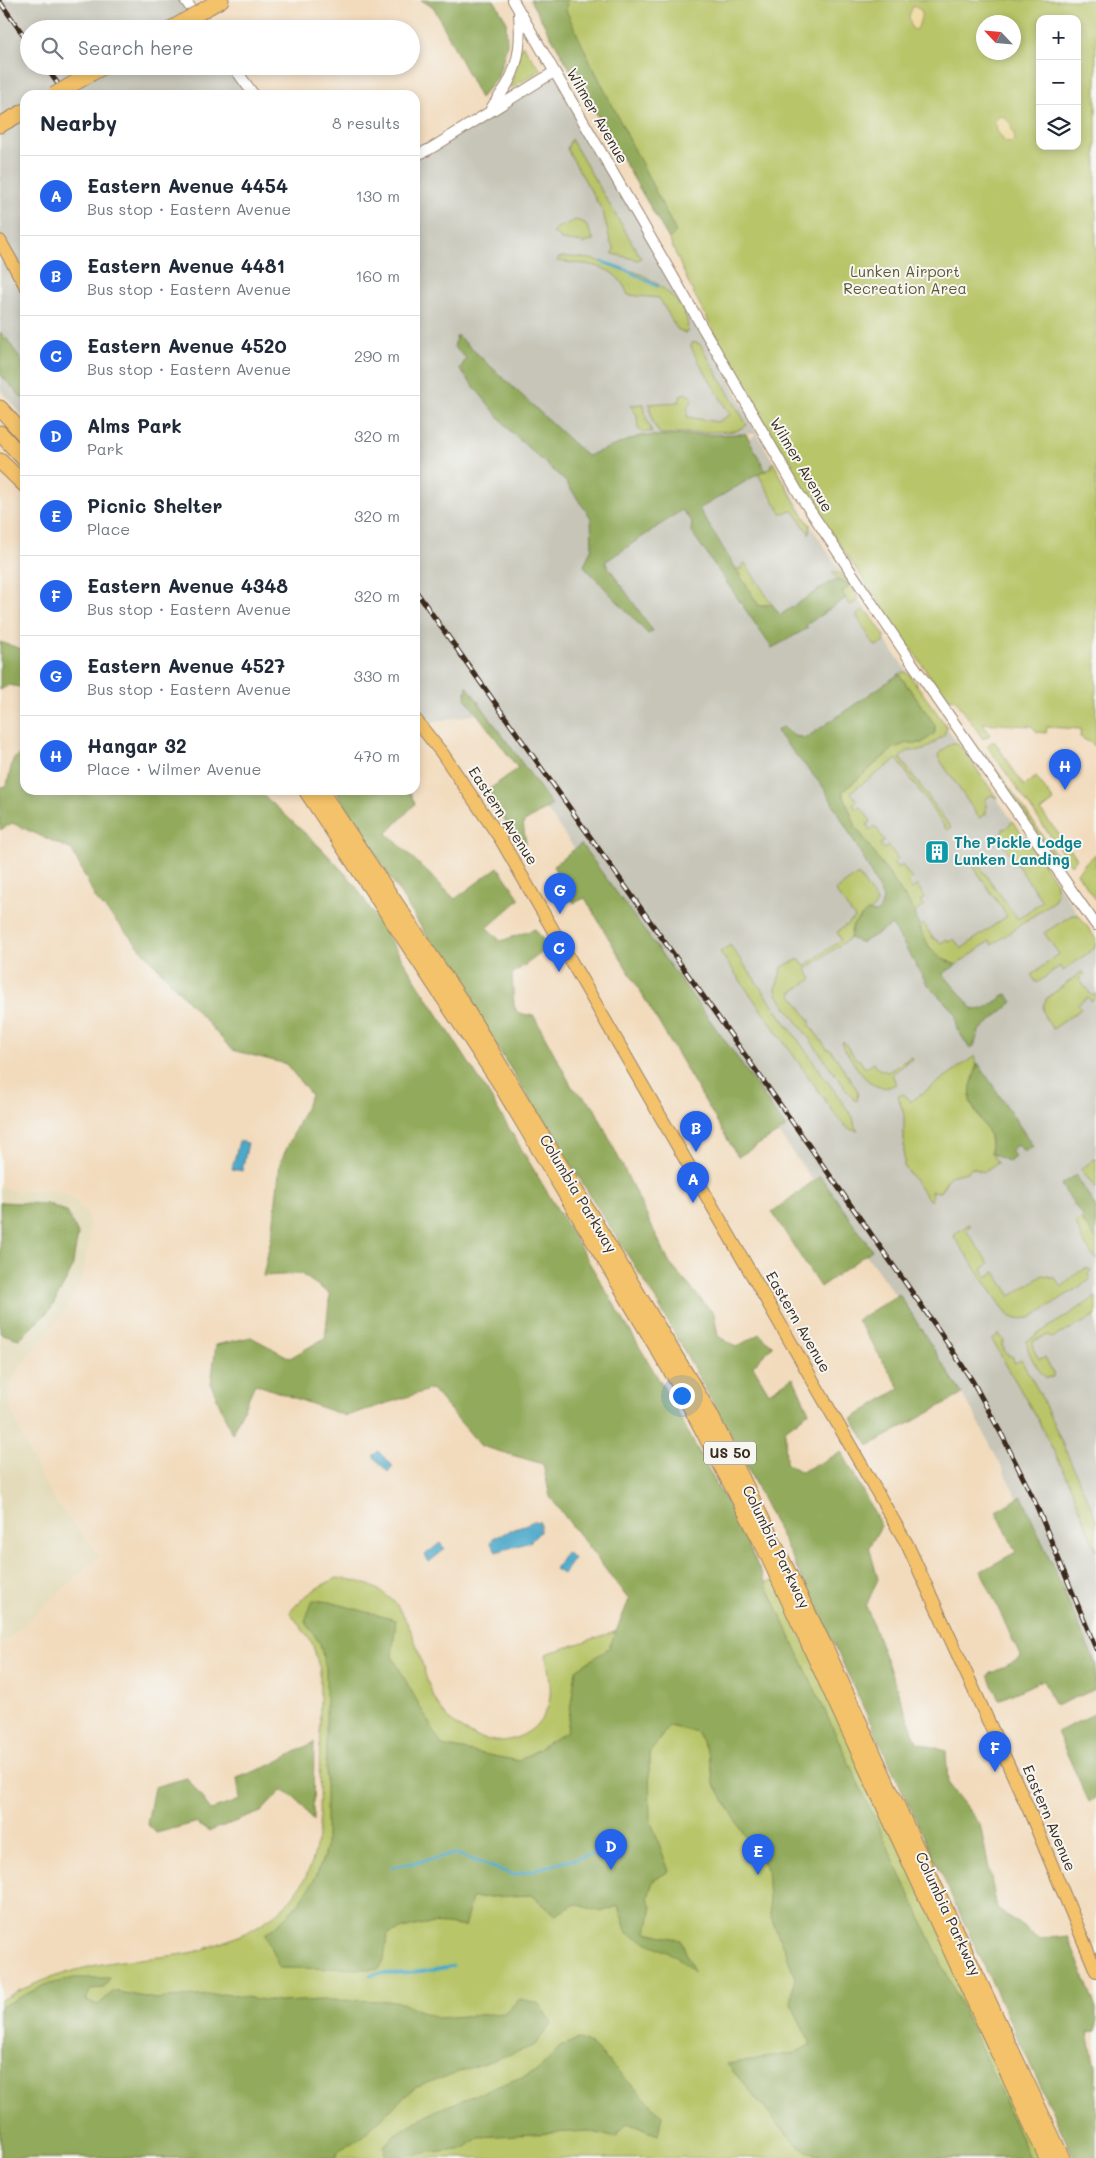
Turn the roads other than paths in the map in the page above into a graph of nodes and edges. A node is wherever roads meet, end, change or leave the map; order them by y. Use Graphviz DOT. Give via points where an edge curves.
graph roads {
  1 [pos="185,0"];
  2 [pos="513,0"];
  3 [pos="216,3"];
  4 [pos="518,10"];
  5 [pos="187,20"];
  6 [pos="199,20"];
  7 [pos="554,72"];
  8 [pos="88,75"];
  9 [pos="240,75"];
  10 [pos="63,90"];
  11 [pos="250,90"];
  12 [pos="490,111"];
  13 [pos="20,114"];
  14 [pos="0,125"];
  15 [pos="420,154"];
  16 [pos="0,241"];
  17 [pos="20,276"];
  18 [pos="0,408"];
  19 [pos="20,430"];
  20 [pos="0,433"];
  21 [pos="20,455"];
  22 [pos="0,460"];
  23 [pos="0,472"];
  24 [pos="20,480"];
  25 [pos="20,488"];
  26 [pos="420,725"];
  27 [pos="309,795"];
  28 [pos="323,795"];
  29 [pos="1096,925"];
  30 [pos="1096,1971"];
  31 [pos="1047,2158"];
  32 [pos="1062,2158"];
  1 -- 6 [label="street"];
  2 -- 4 [label="street, Wilmer Avenue"];
  3 -- 5 [label="highway, bridge"];
  4 -- 7 [label="street, Wilmer Avenue"];
  4 -- 12 [label="street" via="520,36 515,67"];
  7 -- 12 [label="street"];
  7 -- 29 [label="street, Wilmer Avenue" via="799,494 910,660"];
  8 -- 10 [label="highway, bridge"];
  9 -- 11 [label="street"];
  12 -- 15 [label="street"];
  13 -- 14 [label="highway"];
  16 -- 17 [label="main road"];
  18 -- 19 [label="highway"];
  20 -- 21 [label="highway"];
  22 -- 24 [label="highway"];
  23 -- 25 [label="highway"];
  26 -- 30 [label="main road, Eastern Avenue" via="500,838 907,1544 1029,1810"];
  27 -- 31 [label="highway, Columbia Parkway / US 50" via="498,1080 681,1390 764,1547"];
  28 -- 32 [label="highway, Columbia Parkway / US 50" via="464,1006 710,1414 826,1650"];
}
